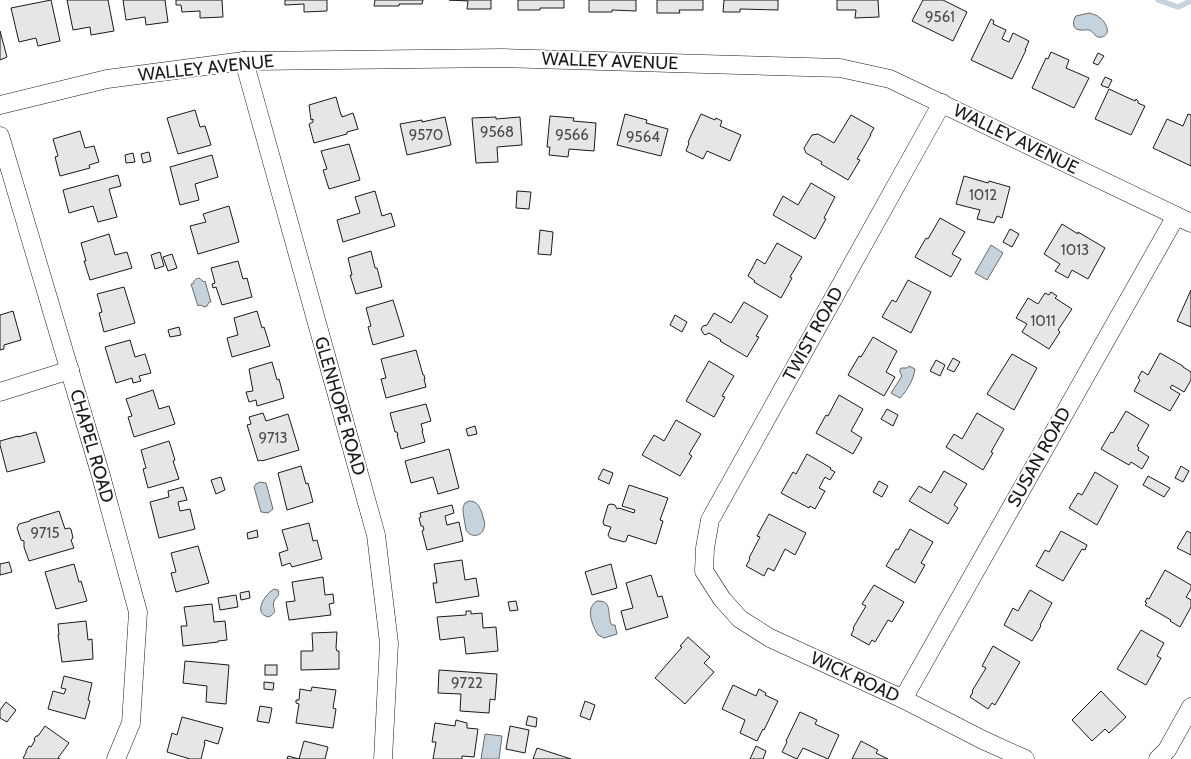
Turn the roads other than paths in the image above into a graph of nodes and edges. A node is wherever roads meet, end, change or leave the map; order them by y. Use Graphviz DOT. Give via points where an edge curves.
graph roads {
  1 [pos="244,61"];
  2 [pos="942,103"];
  3 [pos="0,105"];
  4 [pos="0,136"];
  5 [pos="1183,220"];
  6 [pos="70,370"];
  7 [pos="0,392"];
  8 [pos="704,571"];
  9 [pos="903,699"];
  10 [pos="1191,707"];
  11 [pos="116,759"];
  12 [pos="383,759"];
  13 [pos="1025,759"];
  14 [pos="1158,759"];
  1 -- 2 [label="street, WALLEY AVENUE" via="503,58 840,68 890,79"];
  1 -- 3 [label="street, WALLEY AVENUE" via="107,79"];
  1 -- 12 [label="street, GLENHOPE ROAD" via="376,535 389,643"];
  2 -- 5 [label="street, WALLEY AVENUE"];
  2 -- 8 [label="street, TWIST ROAD" via="710,520"];
  4 -- 6 [label="street, CHAPEL ROAD"];
  5 -- 9 [label="street, SUSAN ROAD"];
  6 -- 7 [label="street"];
  6 -- 11 [label="street, CHAPEL ROAD" via="138,612 131,723"];
  8 -- 9 [label="street, WICK ROAD" via="740,619 770,638"];
  9 -- 13 [label="street, WICK ROAD"];
  10 -- 14 [label="street" via="1167,750"];
}
